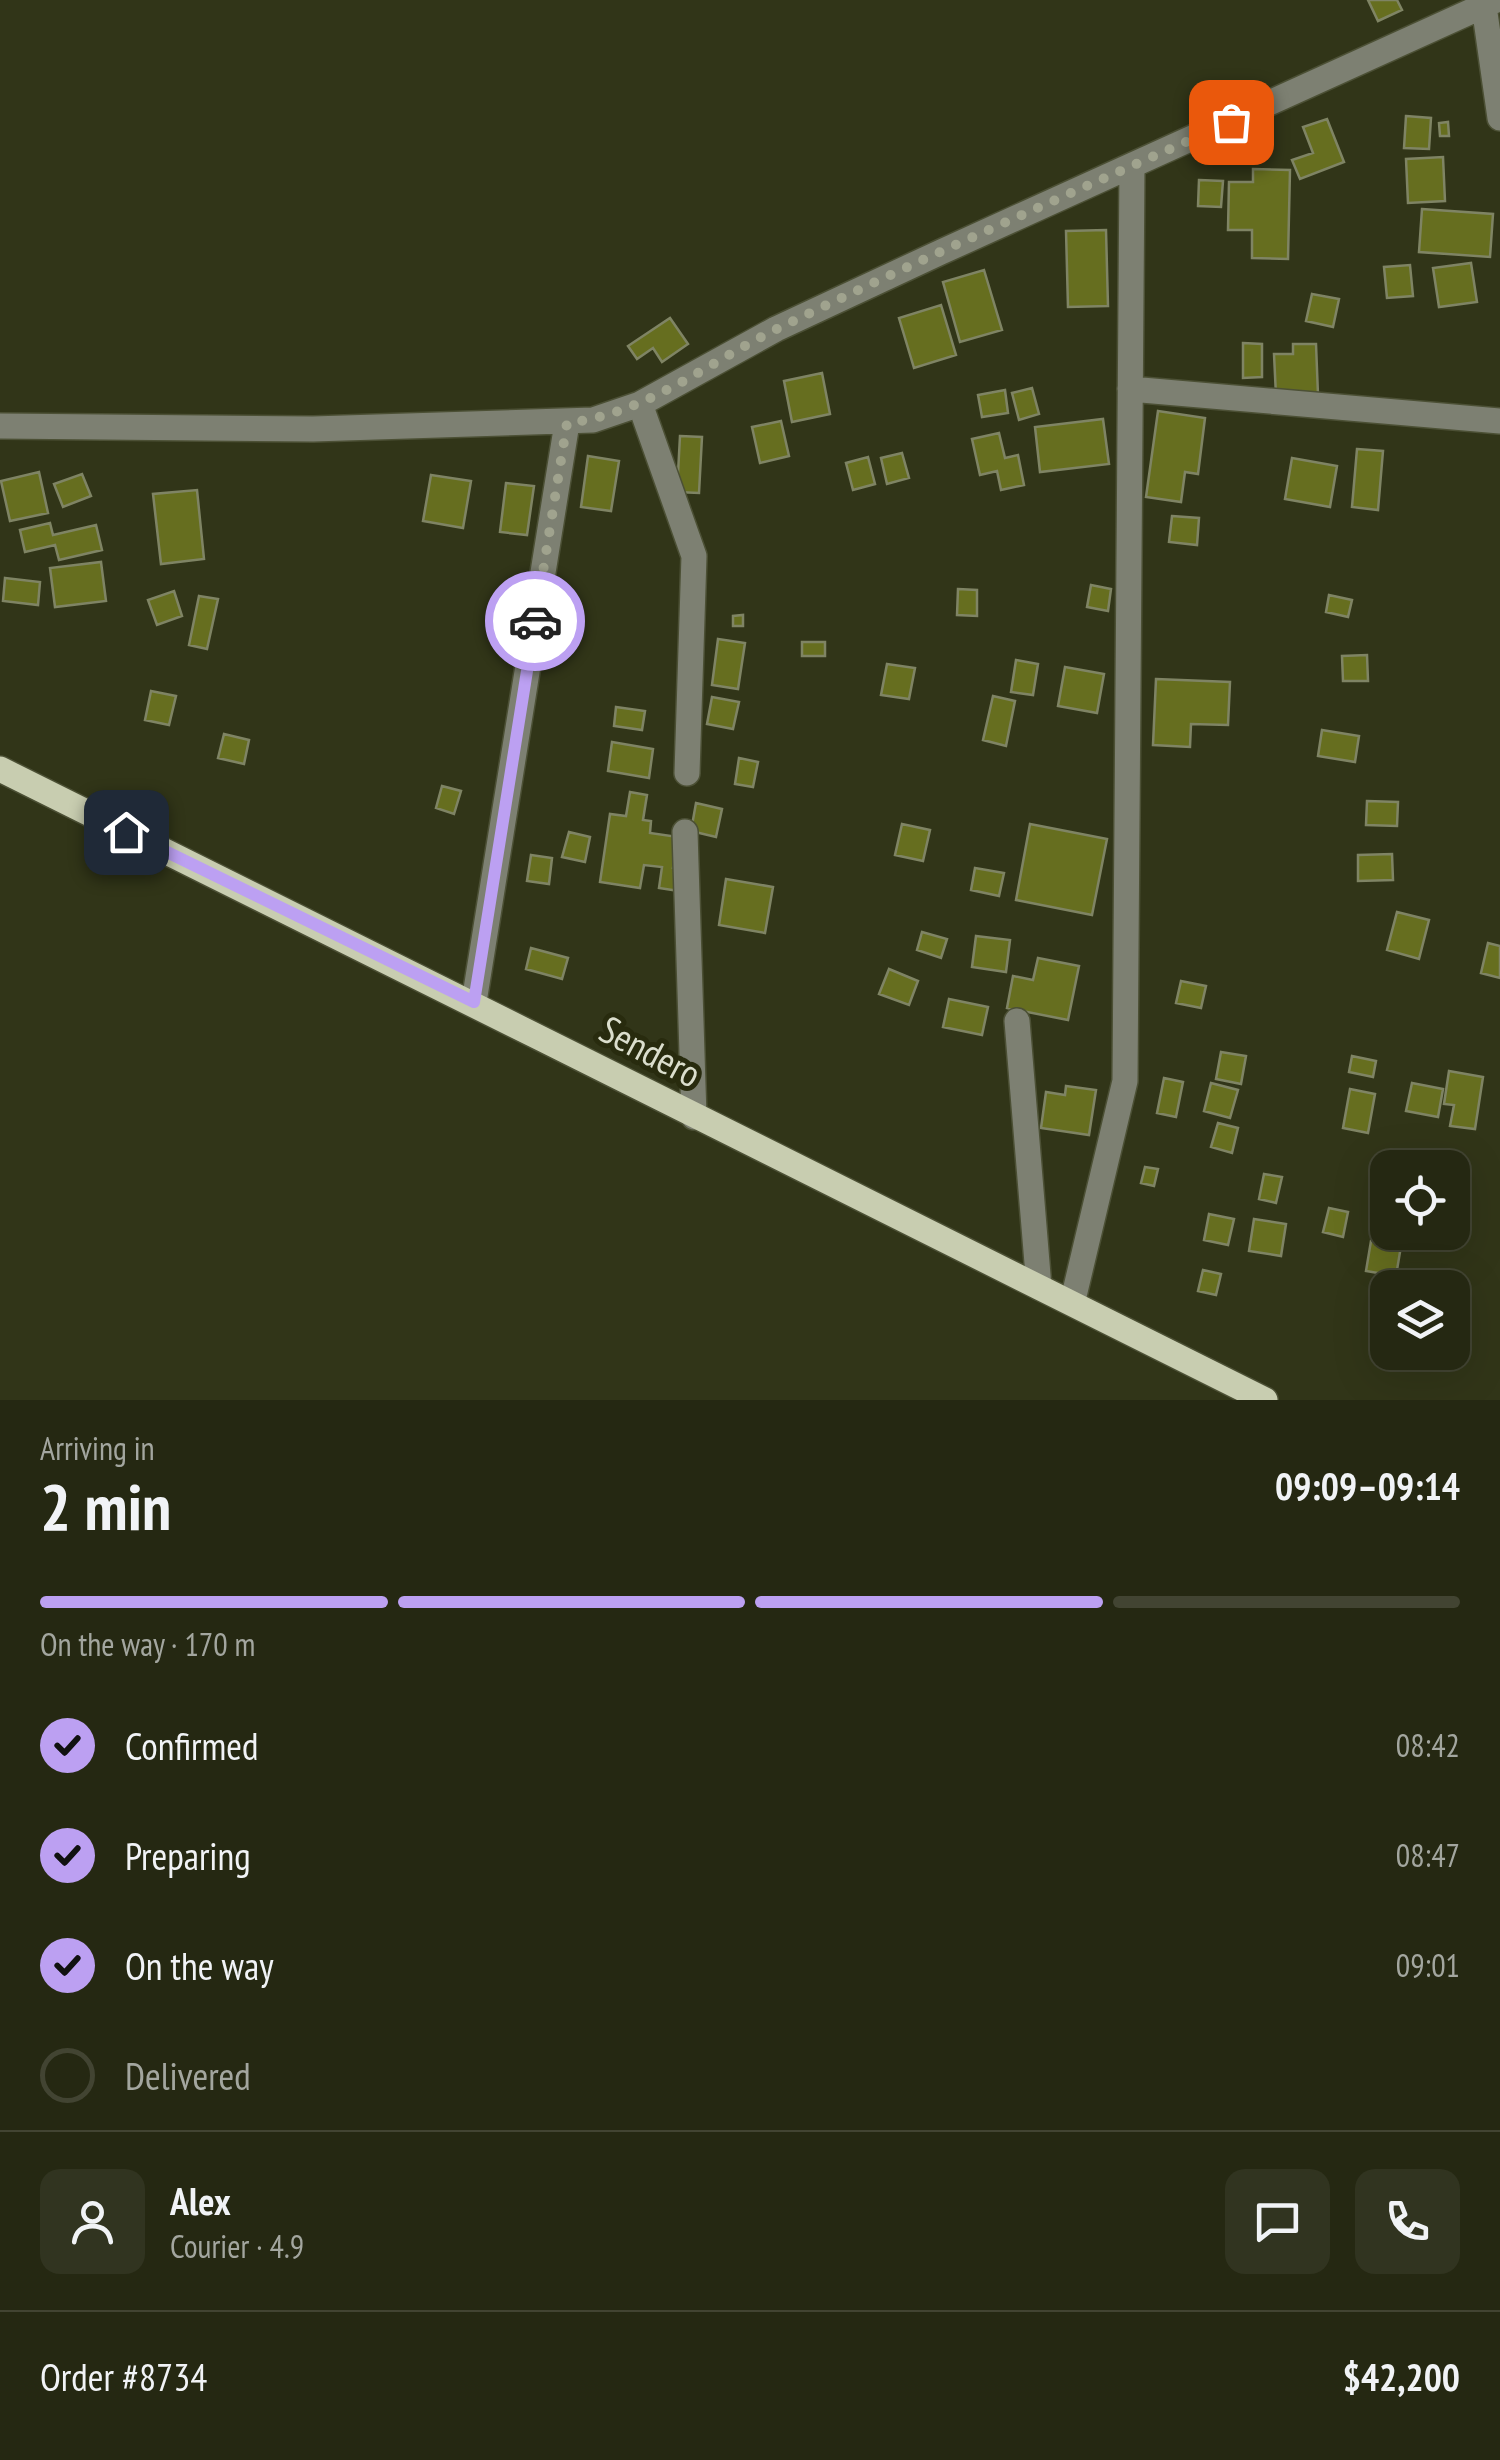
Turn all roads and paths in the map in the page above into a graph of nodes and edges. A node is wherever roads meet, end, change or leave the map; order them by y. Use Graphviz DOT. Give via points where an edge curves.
graph roads {
  1 [pos="1490,3"];
  2 [pos="1500,118"];
  3 [pos="1132,166"];
  4 [pos="1130,389"];
  5 [pos="640,404"];
  6 [pos="1500,421"];
  7 [pos="567,423"];
  8 [pos="0,426"];
  9 [pos="0,769"];
  10 [pos="686,774"];
  11 [pos="686,832"];
  12 [pos="474,1002"];
  13 [pos="1017,1021"];
  14 [pos="694,1117"];
  15 [pos="1039,1287"];
  16 [pos="1073,1300"];
  17 [pos="1265,1400"];
  1 -- 2 [label="street"];
  1 -- 3 [label="street"];
  3 -- 4 [label="street"];
  3 -- 5 [label="street" via="776,329"];
  4 -- 6 [label="street"];
  4 -- 16 [label="street" via="1125,1081"];
  5 -- 7 [label="street"];
  5 -- 10 [label="street" via="694,556"];
  7 -- 8 [label="street"];
  7 -- 12 [label="street"];
  9 -- 12 [label="main road, Sendero"];
  11 -- 14 [label="street"];
  12 -- 14 [label="main road, Sendero"];
  13 -- 15 [label="street"];
  14 -- 15 [label="main road, Sendero"];
  15 -- 16 [label="main road, Sendero"];
  16 -- 17 [label="main road, Sendero"];
}
